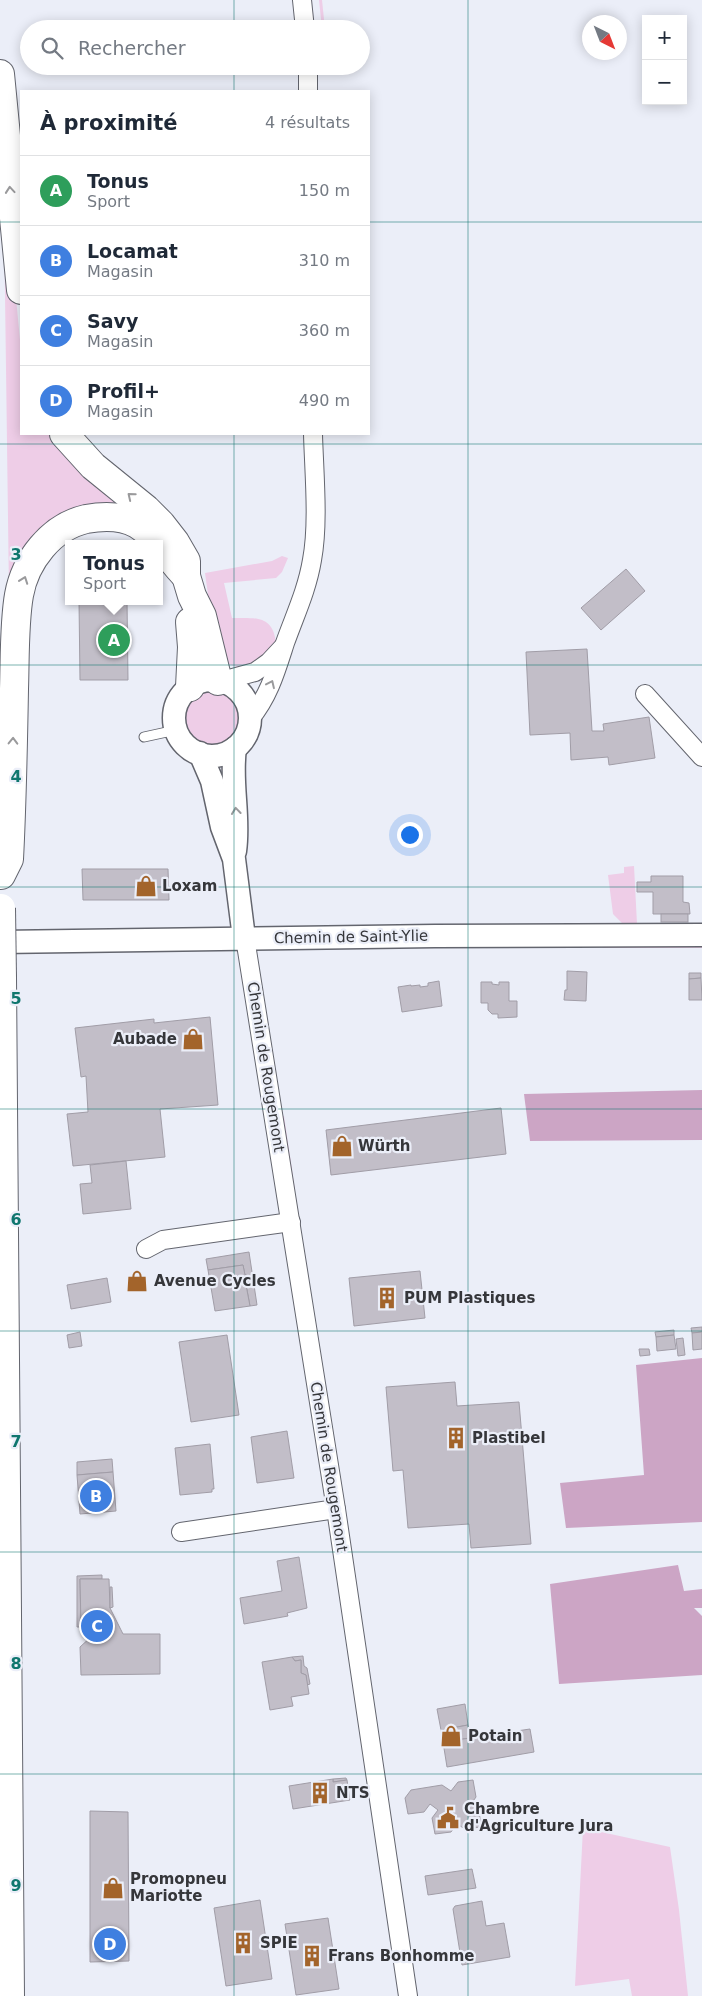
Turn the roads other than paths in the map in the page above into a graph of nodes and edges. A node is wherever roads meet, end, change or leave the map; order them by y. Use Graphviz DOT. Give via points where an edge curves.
graph roads {
  1 [pos="302,0"];
  2 [pos="304,20"];
  3 [pos="0,74"];
  4 [pos="308,75"];
  5 [pos="308,90"];
  6 [pos="20,280"];
  7 [pos="65,435"];
  8 [pos="313,435"];
  9 [pos="154,540"];
  10 [pos="163,550"];
  11 [pos="189,586"];
  12 [pos="285,645"];
  13 [pos="220,681"];
  14 [pos="190,687"];
  15 [pos="645,694"];
  16 [pos="250,719"];
  17 [pos="176,730"];
  18 [pos="144,737"];
  19 [pos="235,748"];
  20 [pos="200,753"];
  21 [pos="702,757"];
  22 [pos="0,826"];
  23 [pos="234,859"];
  24 [pos="1,875"];
  25 [pos="702,935"];
  26 [pos="245,938"];
  27 [pos="0,942"];
  28 [pos="291,1222"];
  29 [pos="146,1249"];
  30 [pos="336,1509"];
  31 [pos="181,1532"];
  32 [pos="0,1815"];
  33 [pos="10,1996"];
  34 [pos="408,1996"];
  1 -- 2 [label="street"];
  6 -- 3 [label="main road, one-way"];
  4 -- 5 [label="street"];
  11 -- 7 [label="main road, one-way" via="186,561 168,532 139,503 93,466"];
  8 -- 12 [label="street" via="313,558 306,588"];
  24 -- 9 [label="main road, one-way" via="9,859 19,594 34,557 53,535 91,518 116,516 128,519"];
  10 -- 11 [label="main road, one-way"];
  11 -- 13 [label="main road" via="202,616"];
  11 -- 14 [label="main road"];
  12 -- 13 [label="street" via="255,672"];
  16 -- 12 [label="street, one-way" via="263,699"];
  13 -- 14 [label="street" via="204,681"];
  13 -- 16 [label="street" via="242,695 247,702"];
  14 -- 17 [label="street" via="176,708"];
  15 -- 21 [label="street"];
  16 -- 19 [label="street" via="248,730"];
  17 -- 18 [label="lane"];
  17 -- 20 [label="street" via="188,747"];
  19 -- 20 [label="street" via="214,755"];
  23 -- 19 [label="street, one-way" via="238,830 233,780"];
  20 -- 23 [label="street" via="212,781 222,827"];
  22 -- 24 [label="main road"];
  23 -- 26 [label="street"];
  24 -- 33 [label="main road, bridge"];
  25 -- 26 [label="street, Chemin de Saint-Ylie"];
  26 -- 27 [label="street, Chemin de Saint-Ylie"];
  26 -- 28 [label="street, Chemin de Rougemont"];
  28 -- 29 [label="street" via="163,1240"];
  28 -- 30 [label="street, Chemin de Rougemont"];
  30 -- 31 [label="street"];
  30 -- 34 [label="street, Chemin de Rougemont"];
  32 -- 33 [label="main road"];
}
